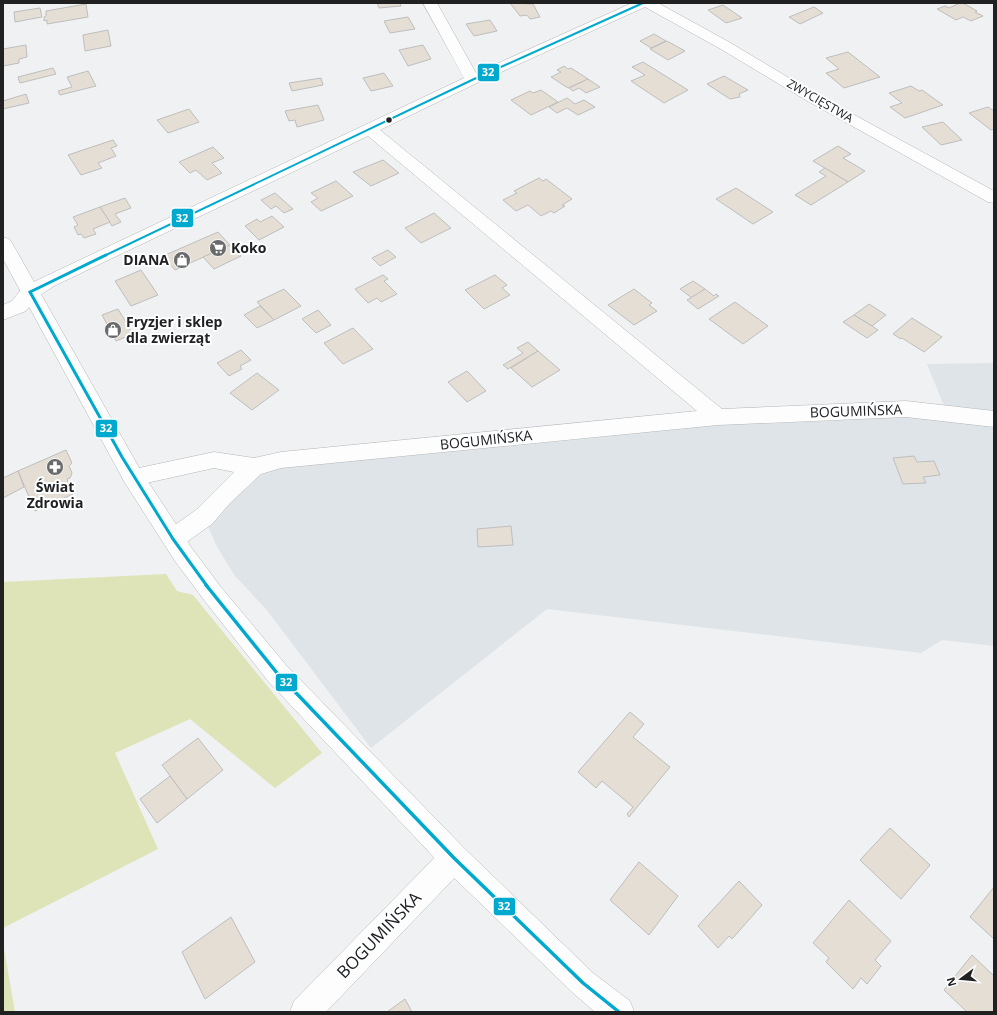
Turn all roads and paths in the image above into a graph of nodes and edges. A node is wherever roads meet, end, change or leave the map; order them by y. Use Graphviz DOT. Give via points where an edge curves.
graph roads {
  1 [pos="430,3"];
  2 [pos="643,3"];
  3 [pos="648,3"];
  4 [pos="472,80"];
  5 [pos="370,130"];
  6 [pos="994,198"];
  7 [pos="3,242"];
  8 [pos="30,292"];
  9 [pos="3,313"];
  10 [pos="718,417"];
  11 [pos="994,419"];
  12 [pos="254,467"];
  13 [pos="133,477"];
  14 [pos="173,539"];
  15 [pos="454,858"];
  16 [pos="305,1012"];
  17 [pos="620,1012"];
  1 -- 4 [label="street"];
  2 -- 4 [label="street"];
  3 -- 6 [label="street, ZWYCIĘSTWA"];
  4 -- 5 [label="street"];
  5 -- 8 [label="street"];
  5 -- 10 [label="street"];
  7 -- 8 [label="street"];
  8 -- 9 [label="street" via="20,306"];
  8 -- 13 [label="street"];
  10 -- 11 [label="street, BOGUMIŃSKA" via="906,409"];
  10 -- 12 [label="street, BOGUMIŃSKA" via="281,460"];
  12 -- 13 [label="street, BOGUMIŃSKA" via="214,460"];
  12 -- 14 [label="street, BOGUMIŃSKA" via="222,496 204,517"];
  13 -- 14 [label="street"];
  14 -- 15 [label="street" via="201,579 277,673"];
  15 -- 16 [label="street, BOGUMIŃSKA"];
  15 -- 17 [label="street" via="582,983"];
}
